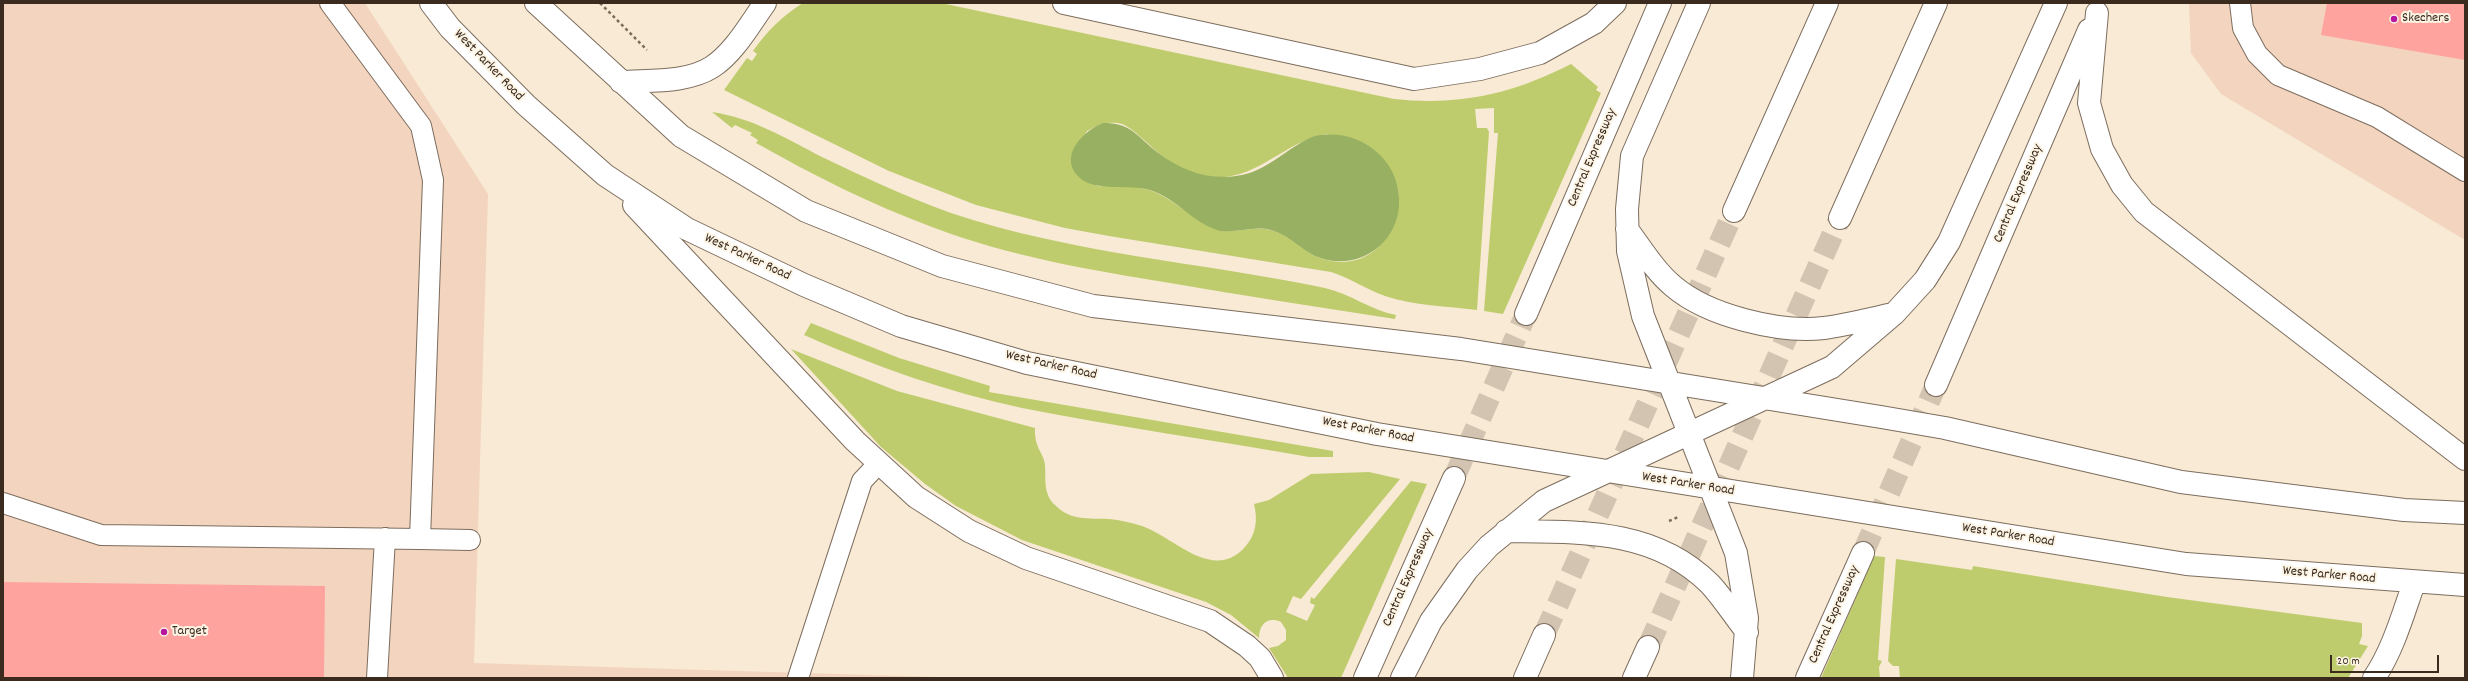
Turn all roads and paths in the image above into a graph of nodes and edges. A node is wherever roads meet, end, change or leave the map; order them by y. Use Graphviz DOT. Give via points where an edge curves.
graph roads {
  1 [pos="330,3"];
  2 [pos="432,3"];
  3 [pos="536,3"];
  4 [pos="600,3"];
  5 [pos="766,3"];
  6 [pos="1064,3"];
  7 [pos="1615,3"];
  8 [pos="1660,3"];
  9 [pos="1699,3"];
  10 [pos="1827,3"];
  11 [pos="1936,3"];
  12 [pos="2056,3"];
  13 [pos="2240,3"];
  14 [pos="2099,8"];
  15 [pos="651,55"];
  16 [pos="621,82"];
  17 [pos="2465,171"];
  18 [pos="605,175"];
  19 [pos="1734,211"];
  20 [pos="1840,218"];
  21 [pos="1627,229"];
  22 [pos="1526,314"];
  23 [pos="1894,314"];
  24 [pos="1669,383"];
  25 [pos="1936,385"];
  26 [pos="1764,398"];
  27 [pos="1689,434"];
  28 [pos="2465,460"];
  29 [pos="878,464"];
  30 [pos="1607,472"];
  31 [pos="1454,478"];
  32 [pos="1711,489"];
  33 [pos="3,503"];
  34 [pos="2465,513"];
  35 [pos="1506,531"];
  36 [pos="386,538"];
  37 [pos="420,539"];
  38 [pos="470,540"];
  39 [pos="1863,553"];
  40 [pos="2414,583"];
  41 [pos="2465,585"];
  42 [pos="1747,632"];
  43 [pos="1544,635"];
  44 [pos="1648,647"];
  45 [pos="377,678"];
  46 [pos="798,678"];
  47 [pos="1272,678"];
  48 [pos="1365,678"];
  49 [pos="1402,678"];
  50 [pos="1525,678"];
  51 [pos="1634,678"];
  52 [pos="1742,678"];
  53 [pos="1807,678"];
  54 [pos="2374,678"];
  1 -- 37 [label="lane" via="421,126 433,180"];
  2 -- 18 [label="main road, West Parker Road" via="450,28 526,105"];
  3 -- 16 [label="main road"];
  4 -- 15 [label="path"];
  5 -- 16 [label="main road" via="727,54 713,67 684,77"];
  6 -- 7 [label="main road" via="1414,79 1480,69 1540,53 1594,23"];
  8 -- 22 [label="main road, Central Expressway"];
  9 -- 21 [label="main road" via="1636,145 1630,166"];
  10 -- 19 [label="main road"];
  11 -- 20 [label="main road"];
  12 -- 23 [label="main road" via="1949,242 1924,280"];
  13 -- 17 [label="lane" via="2243,28 2257,54 2278,75 2377,117"];
  14 -- 25 [label="main road, Central Expressway"];
  14 -- 28 [label="main road" via="2089,103 2102,149 2122,185 2140,207"];
  16 -- 24 [label="main road" via="681,136 806,211 942,266 1093,306 1461,349"];
  18 -- 29 [label="main road"];
  18 -- 30 [label="main road, West Parker Road" via="686,229 804,284 916,330 1027,363 1377,434"];
  21 -- 23 [label="main road" via="1672,285 1705,308 1763,323 1803,328 1823,328"];
  21 -- 24 [label="main road" via="1628,251 1636,294"];
  23 -- 26 [label="main road" via="1832,367"];
  24 -- 26 [label="main road"];
  24 -- 27 [label="main road"];
  26 -- 27 [label="main road"];
  26 -- 34 [label="main road" via="1945,428 2181,482 2404,510"];
  27 -- 30 [label="main road"];
  27 -- 32 [label="main road"];
  29 -- 46 [label="lane" via="862,481"];
  29 -- 47 [label="main road" via="916,497 969,531 997,545 1026,558 1189,613 1223,629 1260,658"];
  30 -- 32 [label="main road, West Parker Road"];
  30 -- 35 [label="main road" via="1544,501"];
  31 -- 48 [label="main road, Central Expressway"];
  32 -- 40 [label="main road, West Parker Road" via="2186,564"];
  32 -- 42 [label="main road" via="1738,558"];
  33 -- 36 [label="lane" via="101,535"];
  35 -- 42 [label="main road" via="1589,534 1634,540 1656,547 1676,557 1711,585"];
  35 -- 49 [label="main road" via="1489,546 1447,595 1430,621"];
  36 -- 37 [label="lane"];
  36 -- 45 [label="lane"];
  37 -- 38 [label="lane"];
  39 -- 53 [label="main road, Central Expressway"];
  40 -- 41 [label="main road, West Parker Road"];
  40 -- 54 [label="main road" via="2392,642"];
  42 -- 52 [label="main road"];
  43 -- 50 [label="main road"];
  44 -- 51 [label="main road"];
}
